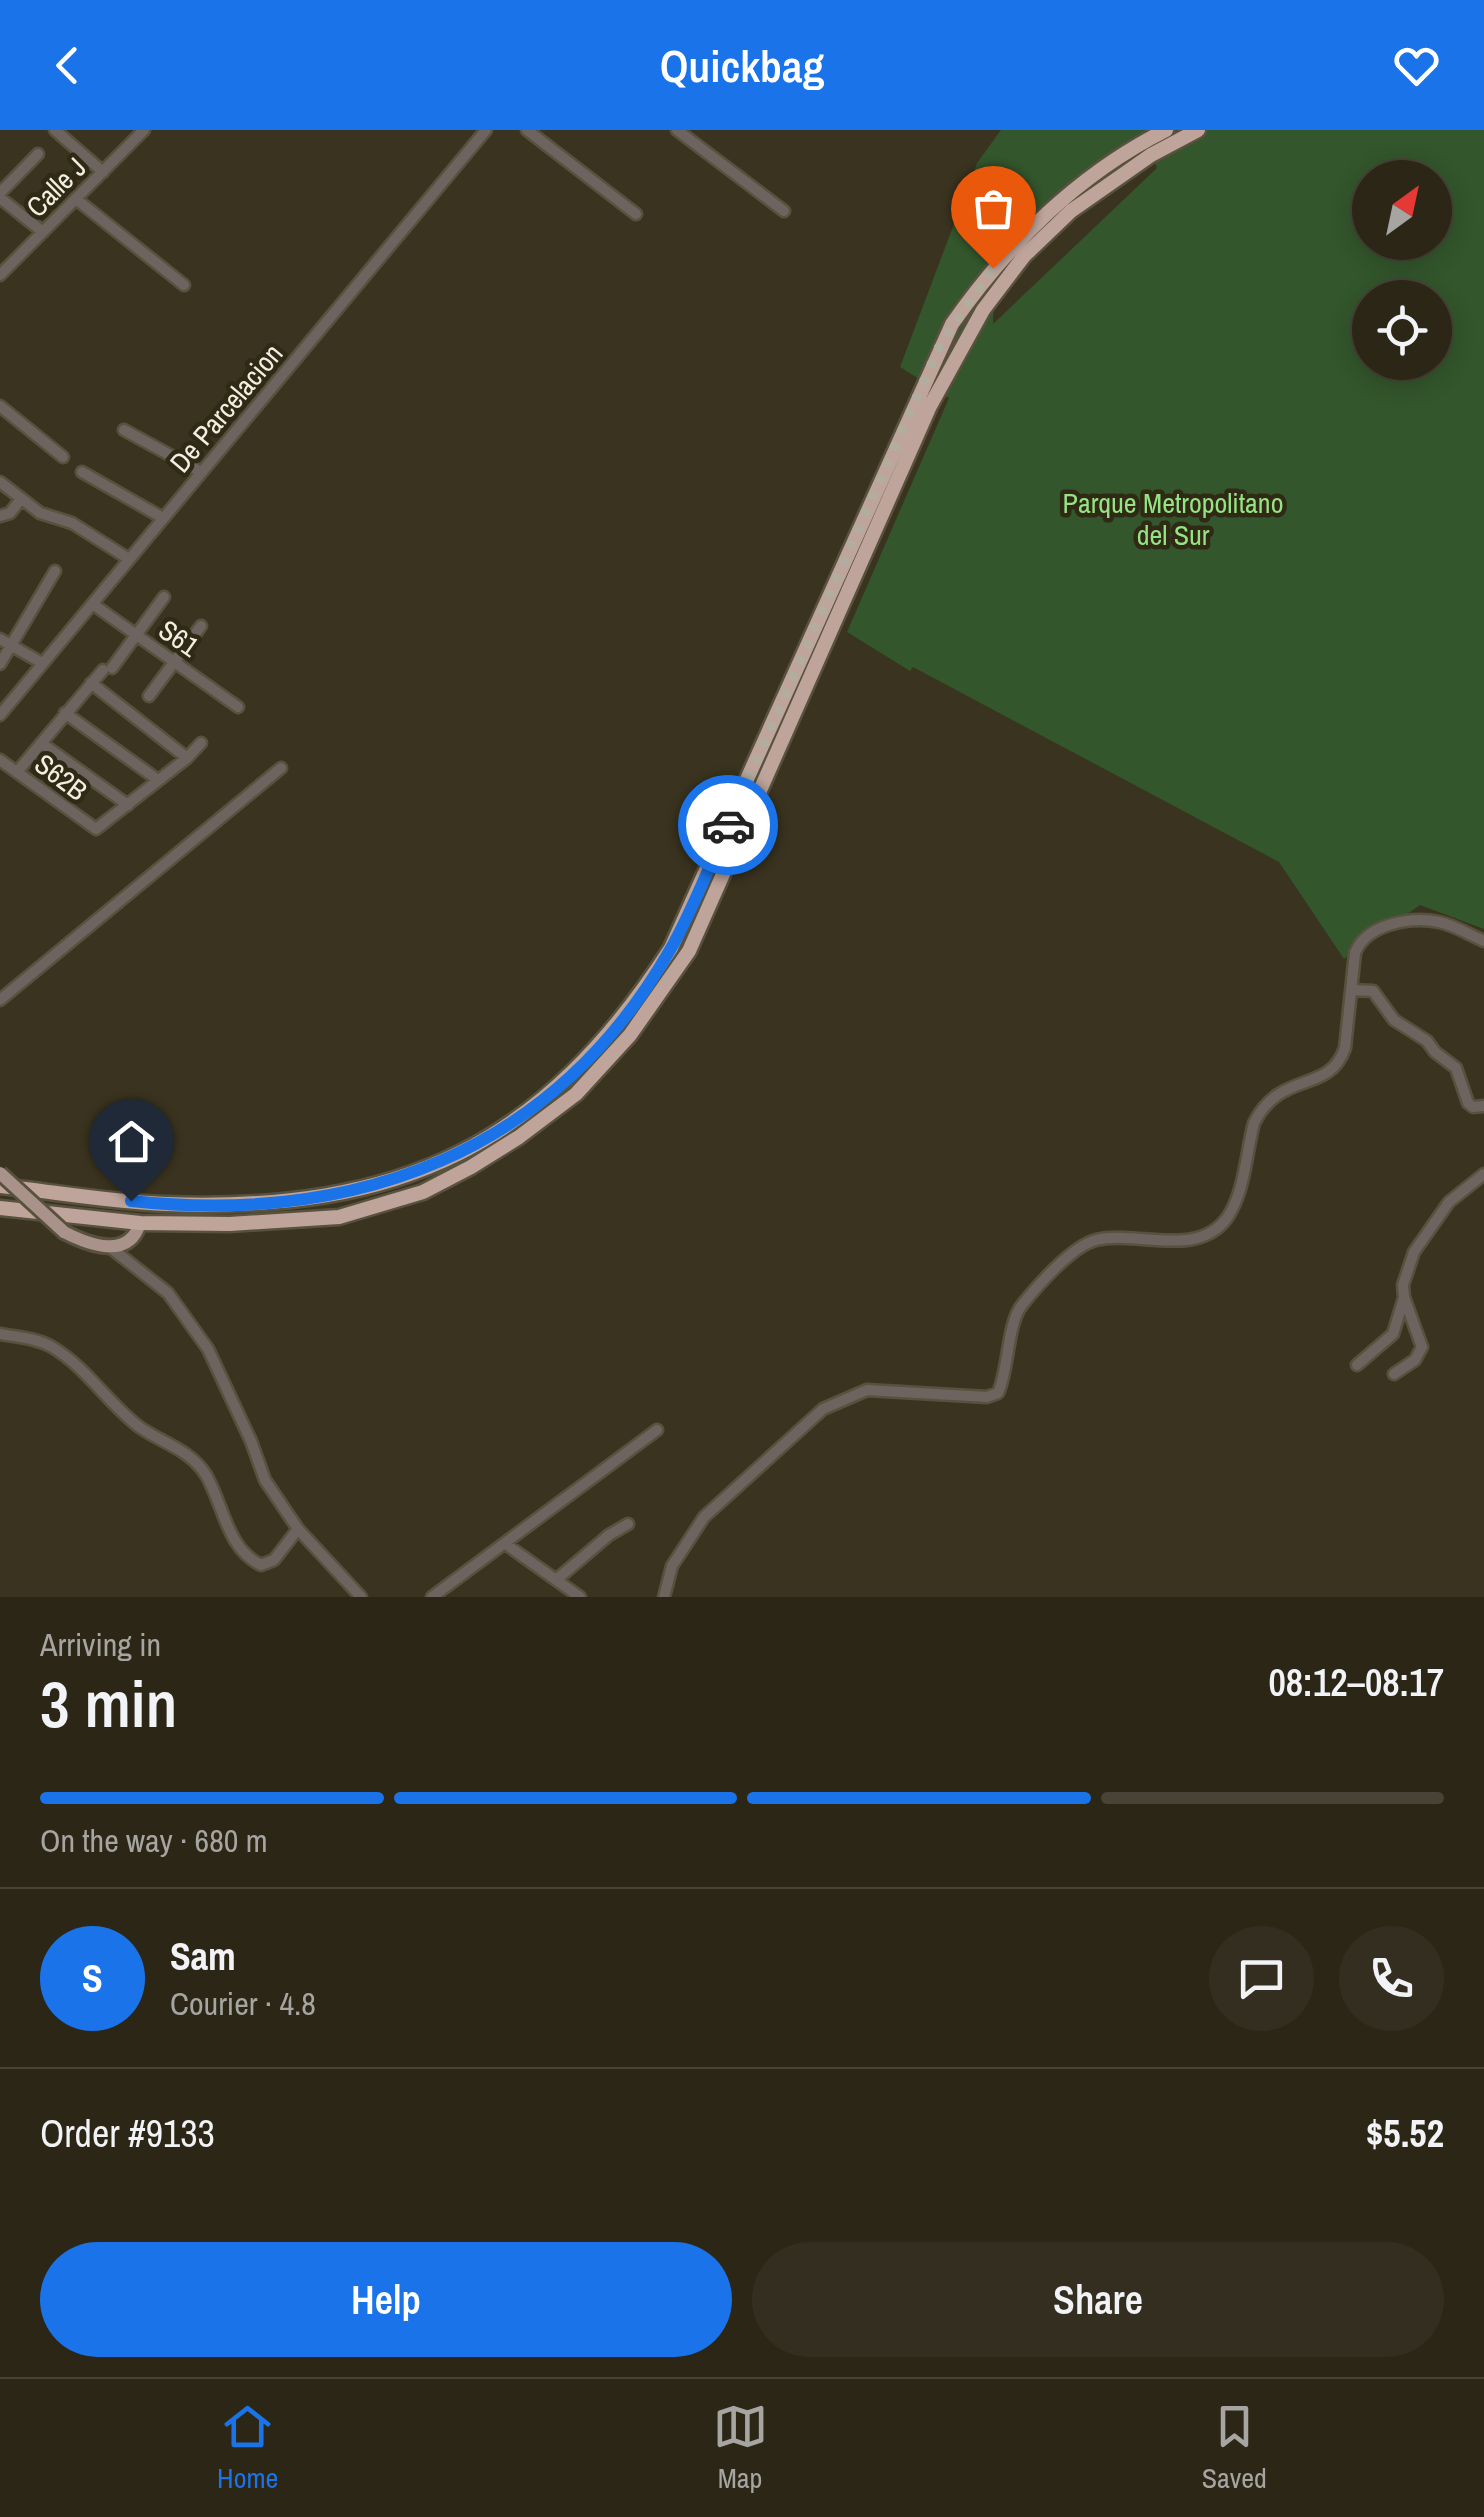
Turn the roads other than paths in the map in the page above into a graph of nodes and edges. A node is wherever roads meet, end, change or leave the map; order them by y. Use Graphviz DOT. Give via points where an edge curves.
graph roads {
  1 [pos="55,130"];
  2 [pos="144,130"];
  3 [pos="486,130"];
  4 [pos="528,130"];
  5 [pos="678,130"];
  6 [pos="1166,130"];
  7 [pos="1198,130"];
  8 [pos="38,154"];
  9 [pos="103,172"];
  10 [pos="0,195"];
  11 [pos="76,199"];
  12 [pos="784,211"];
  13 [pos="636,214"];
  14 [pos="43,232"];
  15 [pos="0,275"];
  16 [pos="184,285"];
  17 [pos="0,406"];
  18 [pos="124,430"];
  19 [pos="63,457"];
  20 [pos="82,472"];
  21 [pos="202,472"];
  22 [pos="0,482"];
  23 [pos="21,498"];
  24 [pos="0,516"];
  25 [pos="163,518"];
  26 [pos="129,559"];
  27 [pos="56,571"];
  28 [pos="164,597"];
  29 [pos="94,605"];
  30 [pos="201,626"];
  31 [pos="136,636"];
  32 [pos="5,642"];
  33 [pos="174,662"];
  34 [pos="42,663"];
  35 [pos="0,664"];
  36 [pos="802,680"];
  37 [pos="90,684"];
  38 [pos="149,696"];
  39 [pos="238,708"];
  40 [pos="66,713"];
  41 [pos="0,715"];
  42 [pos="41,742"];
  43 [pos="200,744"];
  44 [pos="188,758"];
  45 [pos="0,760"];
  46 [pos="281,768"];
  47 [pos="17,772"];
  48 [pos="158,780"];
  49 [pos="128,805"];
  50 [pos="1484,941"];
  51 [pos="1351,990"];
  52 [pos="0,1000"];
  53 [pos="1484,1106"];
  54 [pos="0,1174"];
  55 [pos="1484,1174"];
  56 [pos="0,1186"];
  57 [pos="0,1208"];
  58 [pos="140,1224"];
  59 [pos="111,1248"];
  60 [pos="1404,1297"];
  61 [pos="0,1334"];
  62 [pos="1357,1365"];
  63 [pos="1394,1374"];
  64 [pos="658,1430"];
  65 [pos="628,1524"];
  66 [pos="298,1529"];
  67 [pos="506,1545"];
  68 [pos="556,1580"];
  69 [pos="361,1597"];
  70 [pos="432,1597"];
  71 [pos="580,1597"];
  72 [pos="664,1597"];
  1 -- 9 [label="street"];
  2 -- 9 [label="street, Calle J"];
  3 -- 21 [label="street, De Parcelacion"];
  4 -- 13 [label="street"];
  5 -- 12 [label="street"];
  6 -- 36 [label="highway" via="1056,205 993,268 952,324"];
  7 -- 36 [label="highway" via="1071,211 994,296 930,406"];
  8 -- 10 [label="street"];
  9 -- 11 [label="street, Calle J"];
  10 -- 14 [label="street"];
  11 -- 14 [label="street, Calle J"];
  11 -- 16 [label="street"];
  14 -- 15 [label="street, Calle J"];
  17 -- 19 [label="street"];
  18 -- 21 [label="street"];
  20 -- 25 [label="street"];
  21 -- 25 [label="street, De Parcelacion"];
  22 -- 23 [label="street"];
  23 -- 24 [label="street"];
  23 -- 26 [label="street"];
  25 -- 26 [label="street, De Parcelacion"];
  26 -- 29 [label="street, De Parcelacion"];
  27 -- 32 [label="street"];
  28 -- 31 [label="street"];
  29 -- 31 [label="street, S61"];
  29 -- 34 [label="street, De Parcelacion"];
  30 -- 33 [label="street"];
  31 -- 33 [label="street, S61"];
  31 -- 37 [label="street"];
  32 -- 34 [label="street"];
  32 -- 35 [label="street"];
  33 -- 38 [label="street"];
  33 -- 39 [label="street, S61"];
  34 -- 41 [label="street, De Parcelacion"];
  36 -- 56 [label="highway" via="646,988 564,1080 486,1140 414,1174 341,1195 279,1203 164,1204"];
  36 -- 58 [label="highway" via="684,962 613,1056 562,1106 423,1192 339,1217"];
  37 -- 40 [label="street"];
  37 -- 44 [label="street"];
  40 -- 42 [label="street"];
  40 -- 48 [label="street"];
  42 -- 47 [label="street"];
  42 -- 49 [label="street"];
  43 -- 44 [label="street"];
  44 -- 48 [label="street"];
  45 -- 47 [label="street, S62B"];
  46 -- 52 [label="street"];
  47 -- 49 [label="street, S62B" via="96,829"];
  48 -- 49 [label="street"];
  50 -- 51 [label="street" via="1440,922 1370,931 1354,952"];
  51 -- 53 [label="street" via="1373,990 1394,1020 1456,1068 1468,1103"];
  51 -- 72 [label="street" via="1340,1060 1333,1070 1279,1092 1260,1110 1234,1206 1216,1230 1176,1240 1098,1239 1078,1250 1018,1309 998,1393 867,1390 824,1409 704,1517 672,1566"];
  54 -- 59 [label="main road, bridge" via="64,1232"];
  55 -- 60 [label="street" via="1448,1202 1423,1238"];
  57 -- 58 [label="highway"];
  58 -- 59 [label="main road" via="130,1241"];
  59 -- 66 [label="street" via="168,1294 208,1348 264,1480"];
  60 -- 62 [label="street" via="1393,1334"];
  60 -- 63 [label="street" via="1422,1347"];
  61 -- 66 [label="street" via="62,1354 136,1424 190,1458 205,1473 249,1559 261,1565 274,1560"];
  64 -- 67 [label="street"];
  65 -- 68 [label="street"];
  66 -- 69 [label="street"];
  67 -- 68 [label="street"];
  67 -- 70 [label="street"];
  68 -- 71 [label="street"];
}
